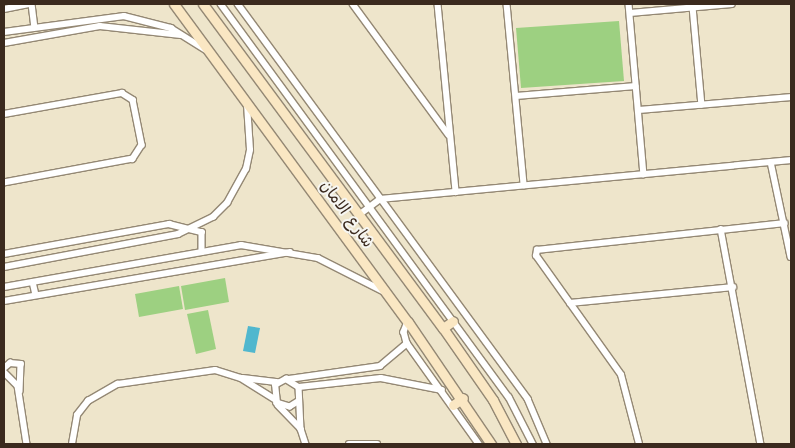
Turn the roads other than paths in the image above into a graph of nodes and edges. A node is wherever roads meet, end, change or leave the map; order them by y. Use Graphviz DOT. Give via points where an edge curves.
graph roads {
  1 [pos="30,4"];
  2 [pos="174,4"];
  3 [pos="203,4"];
  4 [pos="221,4"];
  5 [pos="238,4"];
  6 [pos="354,4"];
  7 [pos="438,4"];
  8 [pos="507,4"];
  9 [pos="629,4"];
  10 [pos="732,4"];
  11 [pos="693,8"];
  12 [pos="4,9"];
  13 [pos="630,13"];
  14 [pos="35,27"];
  15 [pos="4,32"];
  16 [pos="185,35"];
  17 [pos="4,43"];
  18 [pos="210,53"];
  19 [pos="636,86"];
  20 [pos="516,96"];
  21 [pos="791,97"];
  22 [pos="247,103"];
  23 [pos="702,105"];
  24 [pos="639,110"];
  25 [pos="4,114"];
  26 [pos="450,136"];
  27 [pos="791,160"];
  28 [pos="772,162"];
  29 [pos="644,174"];
  30 [pos="4,183"];
  31 [pos="524,186"];
  32 [pos="456,192"];
  33 [pos="380,199"];
  34 [pos="369,207"];
  35 [pos="359,214"];
  36 [pos="785,223"];
  37 [pos="196,228"];
  38 [pos="721,229"];
  39 [pos="293,251"];
  40 [pos="202,252"];
  41 [pos="4,254"];
  42 [pos="791,257"];
  43 [pos="4,267"];
  44 [pos="33,282"];
  45 [pos="4,287"];
  46 [pos="733,287"];
  47 [pos="387,294"];
  48 [pos="36,296"];
  49 [pos="4,301"];
  50 [pos="570,303"];
  51 [pos="453,321"];
  52 [pos="408,322"];
  53 [pos="443,328"];
  54 [pos="407,343"];
  55 [pos="380,366"];
  56 [pos="4,370"];
  57 [pos="241,378"];
  58 [pos="381,378"];
  59 [pos="289,379"];
  60 [pos="278,382"];
  61 [pos="299,387"];
  62 [pos="442,390"];
  63 [pos="20,393"];
  64 [pos="463,398"];
  65 [pos="275,401"];
  66 [pos="298,402"];
  67 [pos="453,405"];
  68 [pos="300,429"];
  69 [pos="27,444"];
  70 [pos="72,444"];
  71 [pos="306,444"];
  72 [pos="349,444"];
  73 [pos="377,444"];
  74 [pos="479,444"];
  75 [pos="491,444"];
  76 [pos="516,444"];
  77 [pos="533,444"];
  78 [pos="547,444"];
  79 [pos="639,444"];
  80 [pos="753,444"];
  81 [pos="760,444"];
  1 -- 12 [label="street"];
  1 -- 14 [label="street"];
  2 -- 18 [label="street, شارع الامان"];
  3 -- 35 [label="street, شارع الامان"];
  4 -- 34 [label="street"];
  5 -- 33 [label="street"];
  6 -- 26 [label="street"];
  7 -- 26 [label="street"];
  8 -- 20 [label="street"];
  9 -- 13 [label="street"];
  10 -- 11 [label="street"];
  11 -- 13 [label="street"];
  11 -- 23 [label="street"];
  13 -- 19 [label="street"];
  14 -- 15 [label="street"];
  14 -- 16 [label="street" via="124,16 156,22"];
  16 -- 17 [label="street" via="100,26"];
  16 -- 18 [label="street"];
  18 -- 22 [label="street, شارع الامان"];
  19 -- 20 [label="street"];
  19 -- 24 [label="street"];
  20 -- 31 [label="street"];
  21 -- 23 [label="street"];
  22 -- 37 [label="street" via="250,150 246,169 227,203"];
  22 -- 47 [label="street, شارع الامان"];
  23 -- 24 [label="street"];
  24 -- 29 [label="street"];
  25 -- 30 [label="street" via="122,93 132,100 142,145 133,160"];
  26 -- 32 [label="street"];
  27 -- 28 [label="street"];
  28 -- 29 [label="street"];
  28 -- 36 [label="street"];
  29 -- 31 [label="street"];
  31 -- 32 [label="street"];
  32 -- 33 [label="street"];
  33 -- 34 [label="street"];
  33 -- 78 [label="street" via="528,400"];
  34 -- 35 [label="street"];
  34 -- 51 [label="street"];
  35 -- 53 [label="street, شارع الامان"];
  36 -- 38 [label="street"];
  36 -- 42 [label="street"];
  37 -- 40 [label="street" via="205,238"];
  37 -- 41 [label="street" via="169,224"];
  37 -- 43 [label="street"];
  38 -- 46 [label="street"];
  38 -- 50 [label="street" via="539,248 536,256"];
  39 -- 40 [label="street" via="241,245"];
  39 -- 47 [label="street" via="343,267"];
  39 -- 48 [label="street"];
  40 -- 44 [label="street"];
  44 -- 45 [label="street"];
  44 -- 48 [label="street"];
  46 -- 50 [label="street"];
  46 -- 81 [label="street"];
  47 -- 52 [label="street, شارع الامان"];
  48 -- 49 [label="street"];
  50 -- 79 [label="street" via="621,374"];
  51 -- 53 [label="street"];
  51 -- 77 [label="street" via="509,397"];
  52 -- 54 [label="street" via="404,332"];
  52 -- 64 [label="street, شارع الامان"];
  53 -- 76 [label="street, شارع الامان" via="493,400"];
  54 -- 55 [label="street"];
  54 -- 62 [label="street"];
  55 -- 58 [label="street"];
  55 -- 59 [label="street"];
  56 -- 63 [label="street" via="14,379"];
  56 -- 63 [label="street" via="10,363 21,364"];
  57 -- 60 [label="street"];
  57 -- 65 [label="street"];
  57 -- 70 [label="street" via="201,370 102,390 77,415"];
  58 -- 61 [label="street"];
  58 -- 62 [label="street"];
  59 -- 60 [label="street"];
  59 -- 61 [label="street"];
  60 -- 65 [label="street"];
  61 -- 66 [label="street"];
  62 -- 67 [label="street"];
  63 -- 69 [label="street"];
  64 -- 67 [label="street"];
  64 -- 75 [label="street, شارع الامان"];
  65 -- 66 [label="street" via="290,407"];
  65 -- 68 [label="street"];
  66 -- 68 [label="street"];
  67 -- 74 [label="street"];
  68 -- 71 [label="street"];
  72 -- 73 [label="street"];
  80 -- 81 [label="street"];
}
